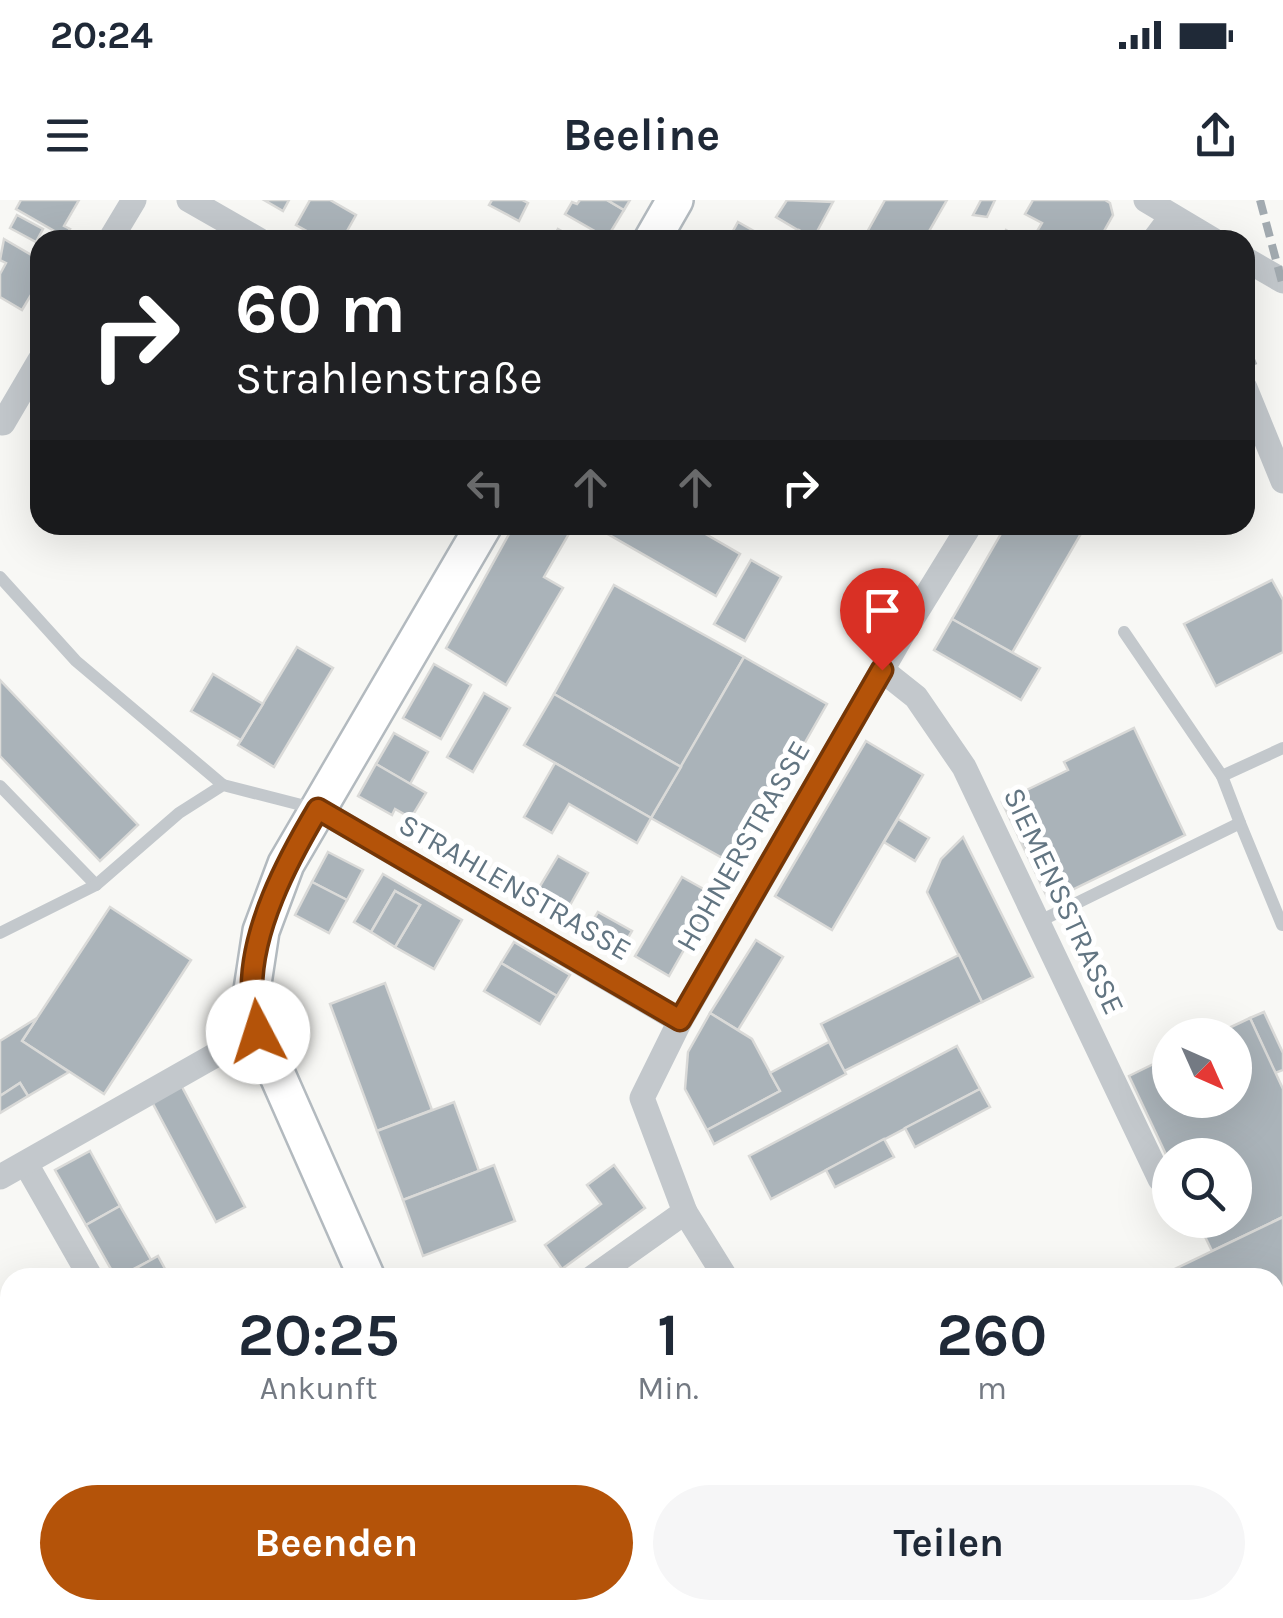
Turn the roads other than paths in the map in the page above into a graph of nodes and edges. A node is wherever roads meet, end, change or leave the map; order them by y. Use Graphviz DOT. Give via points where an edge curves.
graph roads {
  1 [pos="134,200"];
  2 [pos="189,200"];
  3 [pos="675,200"];
  4 [pos="1146,200"];
  5 [pos="1174,219"];
  6 [pos="116,230"];
  7 [pos="241,230"];
  8 [pos="658,230"];
  9 [pos="1255,264"];
  10 [pos="1283,281"];
  11 [pos="30,377"];
  12 [pos="1255,412"];
  13 [pos="2,425"];
  14 [pos="1283,480"];
  15 [pos="478,535"];
  16 [pos="964,535"];
  17 [pos="0,577"];
  18 [pos="1124,632"];
  19 [pos="882,670"];
  20 [pos="1283,748"];
  21 [pos="1222,776"];
  22 [pos="223,784"];
  23 [pos="0,786"];
  24 [pos="318,809"];
  25 [pos="1240,823"];
  26 [pos="96,886"];
  27 [pos="1038,922"];
  28 [pos="1282,925"];
  29 [pos="0,933"];
  30 [pos="680,1020"];
  31 [pos="258,1032"];
  32 [pos="1152,1162"];
  33 [pos="26,1164"];
  34 [pos="0,1177"];
  35 [pos="686,1212"];
  36 [pos="85,1268"];
  37 [pos="362,1268"];
  38 [pos="606,1268"];
  39 [pos="720,1268"];
  1 -- 6 [label="street"];
  2 -- 7 [label="street"];
  3 -- 8 [label="main road"];
  4 -- 5 [label="street"];
  9 -- 10 [label="street"];
  11 -- 13 [label="street"];
  12 -- 14 [label="street"];
  15 -- 24 [label="main road"];
  16 -- 19 [label="street, HOHNERSTRASSE"];
  17 -- 22 [label="lane" via="76,661"];
  18 -- 21 [label="lane"];
  19 -- 27 [label="street, SIEMENSSTRASSE" via="916,697 964,767"];
  19 -- 30 [label="street, HOHNERSTRASSE"];
  20 -- 21 [label="lane"];
  21 -- 25 [label="lane"];
  22 -- 24 [label="lane"];
  22 -- 26 [label="lane" via="179,812"];
  23 -- 26 [label="lane"];
  24 -- 30 [label="street, STRAHLENSTRASSE"];
  24 -- 31 [label="main road" via="286,864 261,931 252,990"];
  25 -- 27 [label="lane"];
  25 -- 28 [label="lane"];
  26 -- 29 [label="lane"];
  27 -- 32 [label="street, SIEMENSSTRASSE"];
  30 -- 35 [label="street, HOHNERSTRASSE" via="642,1098"];
  31 -- 33 [label="street"];
  31 -- 37 [label="main road"];
  33 -- 34 [label="street"];
  33 -- 36 [label="street"];
  35 -- 38 [label="street"];
  35 -- 39 [label="street, HOHNERSTRASSE"];
}
